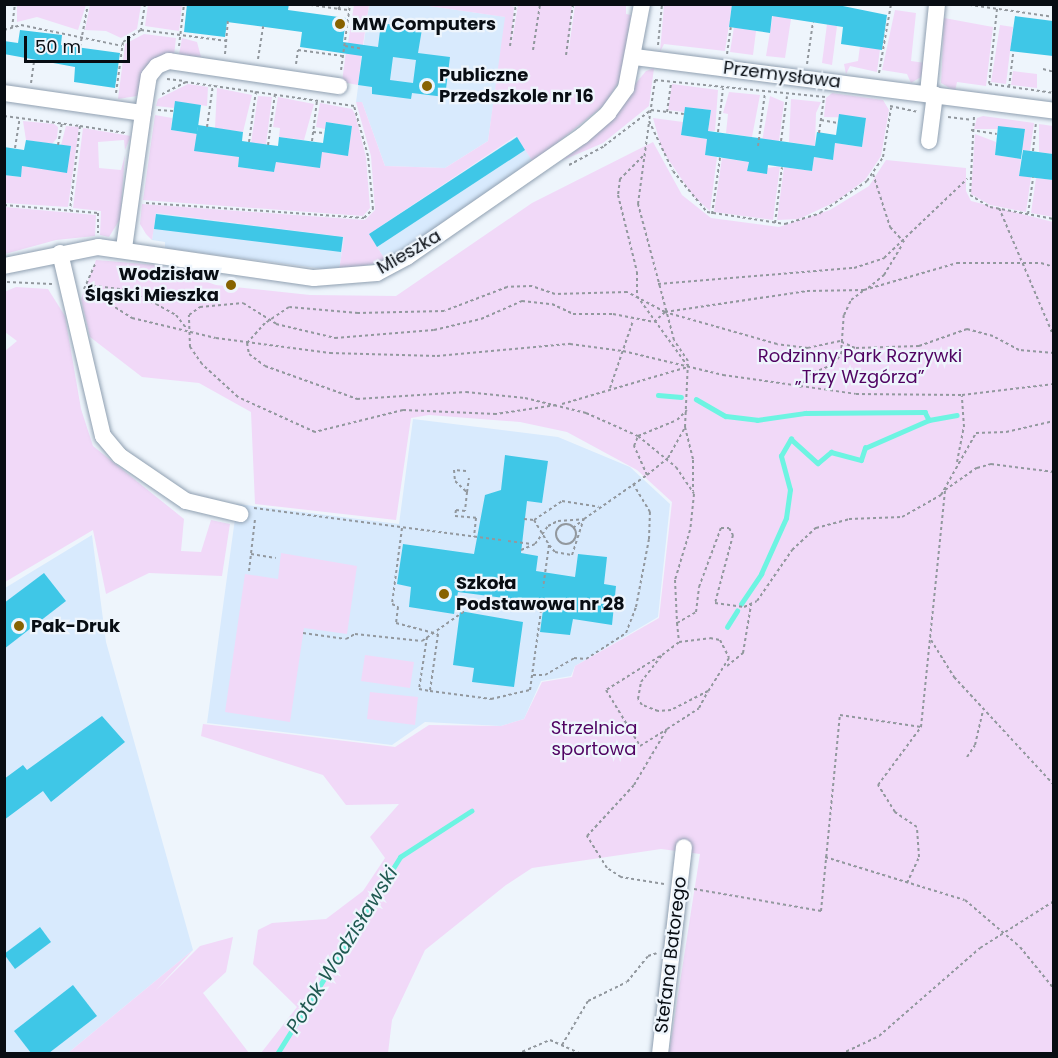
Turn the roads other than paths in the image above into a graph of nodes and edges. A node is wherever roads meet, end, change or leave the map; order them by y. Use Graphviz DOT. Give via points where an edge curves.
graph roads {
  1 [pos="642,4"];
  2 [pos="937,4"];
  3 [pos="635,57"];
  4 [pos="339,86"];
  5 [pos="4,93"];
  6 [pos="932,93"];
  7 [pos="148,116"];
  8 [pos="1049,116"];
  9 [pos="929,141"];
  10 [pos="124,248"];
  11 [pos="60,253"];
  12 [pos="4,266"];
  13 [pos="247,512"];
  14 [pos="683,854"];
  15 [pos="660,1053"];
  1 -- 3 [label="street, Mieszka"];
  2 -- 6 [label="street"];
  3 -- 6 [label="street, Przemysława"];
  3 -- 10 [label="street, Mieszka" via="626,88 582,136 407,257 377,273 314,278"];
  4 -- 7 [label="street" via="169,61 157,66 149,76"];
  5 -- 7 [label="street"];
  6 -- 8 [label="street, Przemysława"];
  6 -- 9 [label="street"];
  7 -- 10 [label="street"];
  10 -- 11 [label="street, Mieszka" via="83,247"];
  11 -- 12 [label="street, Mieszka"];
  11 -- 13 [label="street" via="103,436 120,456 186,501"];
  14 -- 15 [label="street, Stefana Batorego"];
}
